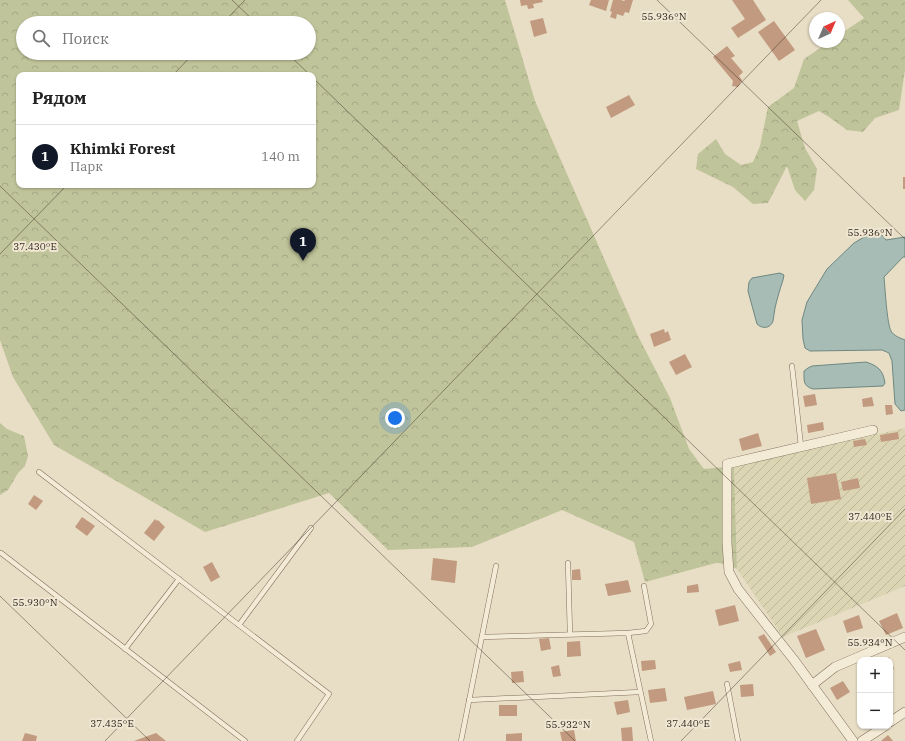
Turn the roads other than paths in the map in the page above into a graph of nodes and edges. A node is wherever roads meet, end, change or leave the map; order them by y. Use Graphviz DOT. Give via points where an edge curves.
graph roads {
  1 [pos="792,366"];
  2 [pos="873,430"];
  3 [pos="801,446"];
  4 [pos="39,472"];
  5 [pos="311,528"];
  6 [pos="1,553"];
  7 [pos="568,564"];
  8 [pos="496,566"];
  9 [pos="179,579"];
  10 [pos="644,586"];
  11 [pos="239,625"];
  12 [pos="628,633"];
  13 [pos="570,634"];
  14 [pos="482,637"];
  15 [pos="905,637"];
  16 [pos="126,649"];
  17 [pos="727,684"];
  18 [pos="812,684"];
  19 [pos="640,692"];
  20 [pos="469,700"];
  21 [pos="905,712"];
  22 [pos="893,720"];
  23 [pos="880,729"];
  24 [pos="245,741"];
  25 [pos="297,741"];
  26 [pos="461,741"];
  27 [pos="651,741"];
  28 [pos="738,741"];
  29 [pos="853,741"];
  30 [pos="862,741"];
  1 -- 3 [label="lane"];
  2 -- 3 [label="street"];
  3 -- 18 [label="street" via="728,464 727,543 729,572 738,589"];
  4 -- 9 [label="lane"];
  5 -- 11 [label="lane"];
  6 -- 16 [label="lane"];
  7 -- 13 [label="lane"];
  8 -- 14 [label="lane"];
  9 -- 11 [label="lane"];
  9 -- 16 [label="lane"];
  10 -- 12 [label="lane" via="651,624 646,631"];
  11 -- 25 [label="lane" via="329,694"];
  12 -- 13 [label="lane"];
  12 -- 19 [label="lane"];
  13 -- 14 [label="lane"];
  14 -- 20 [label="lane"];
  15 -- 18 [label="street" via="835,667"];
  16 -- 24 [label="lane"];
  17 -- 28 [label="lane"];
  18 -- 29 [label="street"];
  19 -- 20 [label="lane"];
  19 -- 27 [label="lane"];
  20 -- 26 [label="lane"];
  21 -- 22 [label="street"];
  23 -- 30 [label="street"];
}
